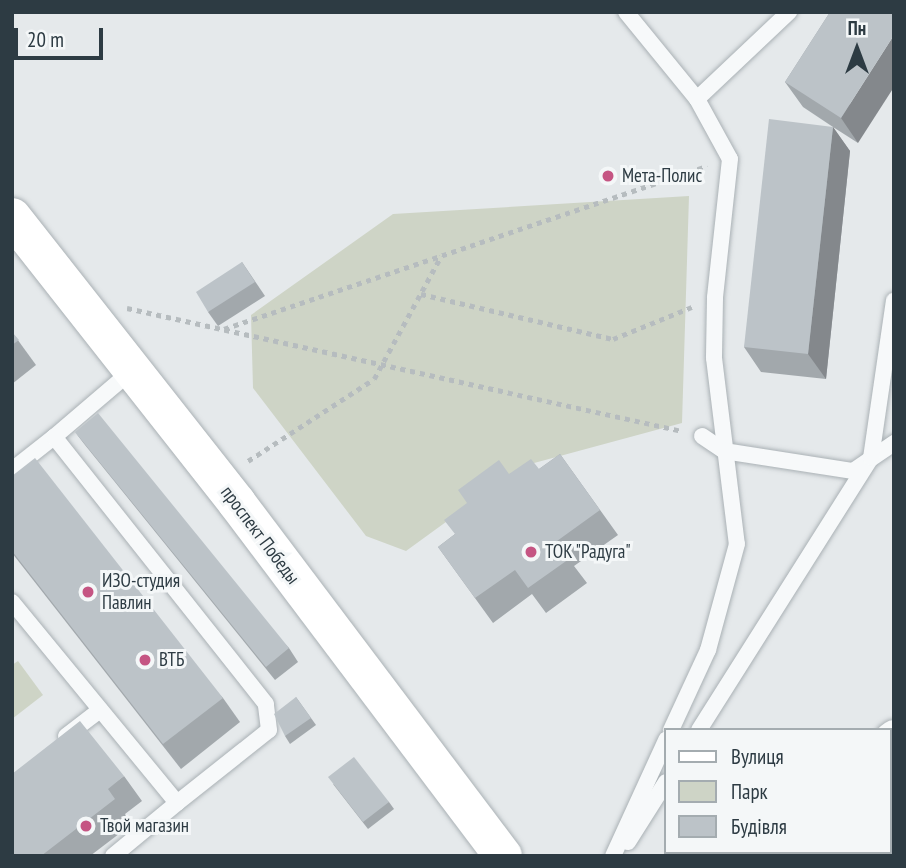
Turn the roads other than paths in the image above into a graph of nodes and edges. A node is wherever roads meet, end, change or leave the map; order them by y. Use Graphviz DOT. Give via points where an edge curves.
graph roads {
  1 [pos="626,12"];
  2 [pos="789,12"];
  3 [pos="697,100"];
  4 [pos="12,218"];
  5 [pos="894,301"];
  6 [pos="130,372"];
  7 [pos="702,436"];
  8 [pos="54,437"];
  9 [pos="894,443"];
  10 [pos="724,451"];
  11 [pos="871,458"];
  12 [pos="12,470"];
  13 [pos="12,602"];
  14 [pos="100,710"];
  15 [pos="672,728"];
  16 [pos="700,728"];
  17 [pos="56,744"];
  18 [pos="664,744"];
  19 [pos="664,785"];
  20 [pos="177,803"];
  21 [pos="113,856"];
  22 [pos="503,856"];
  23 [pos="613,856"];
  24 [pos="620,856"];
  1 -- 3 [label="lane"];
  2 -- 3 [label="lane"];
  3 -- 10 [label="lane" via="730,159 715,298 714,358"];
  4 -- 6 [label="street, проспект Победы"];
  5 -- 11 [label="lane"];
  6 -- 8 [label="lane"];
  6 -- 22 [label="street, проспект Победы" via="237,503"];
  7 -- 10 [label="lane"];
  8 -- 12 [label="lane"];
  8 -- 20 [label="lane" via="269,711 263,739"];
  9 -- 11 [label="lane"];
  10 -- 11 [label="lane" via="853,471"];
  10 -- 15 [label="lane" via="737,544 708,650"];
  11 -- 16 [label="lane"];
  13 -- 14 [label="lane"];
  14 -- 17 [label="lane"];
  14 -- 20 [label="lane"];
  18 -- 23 [label="lane"];
  19 -- 24 [label="lane"];
  20 -- 21 [label="lane"];
}
